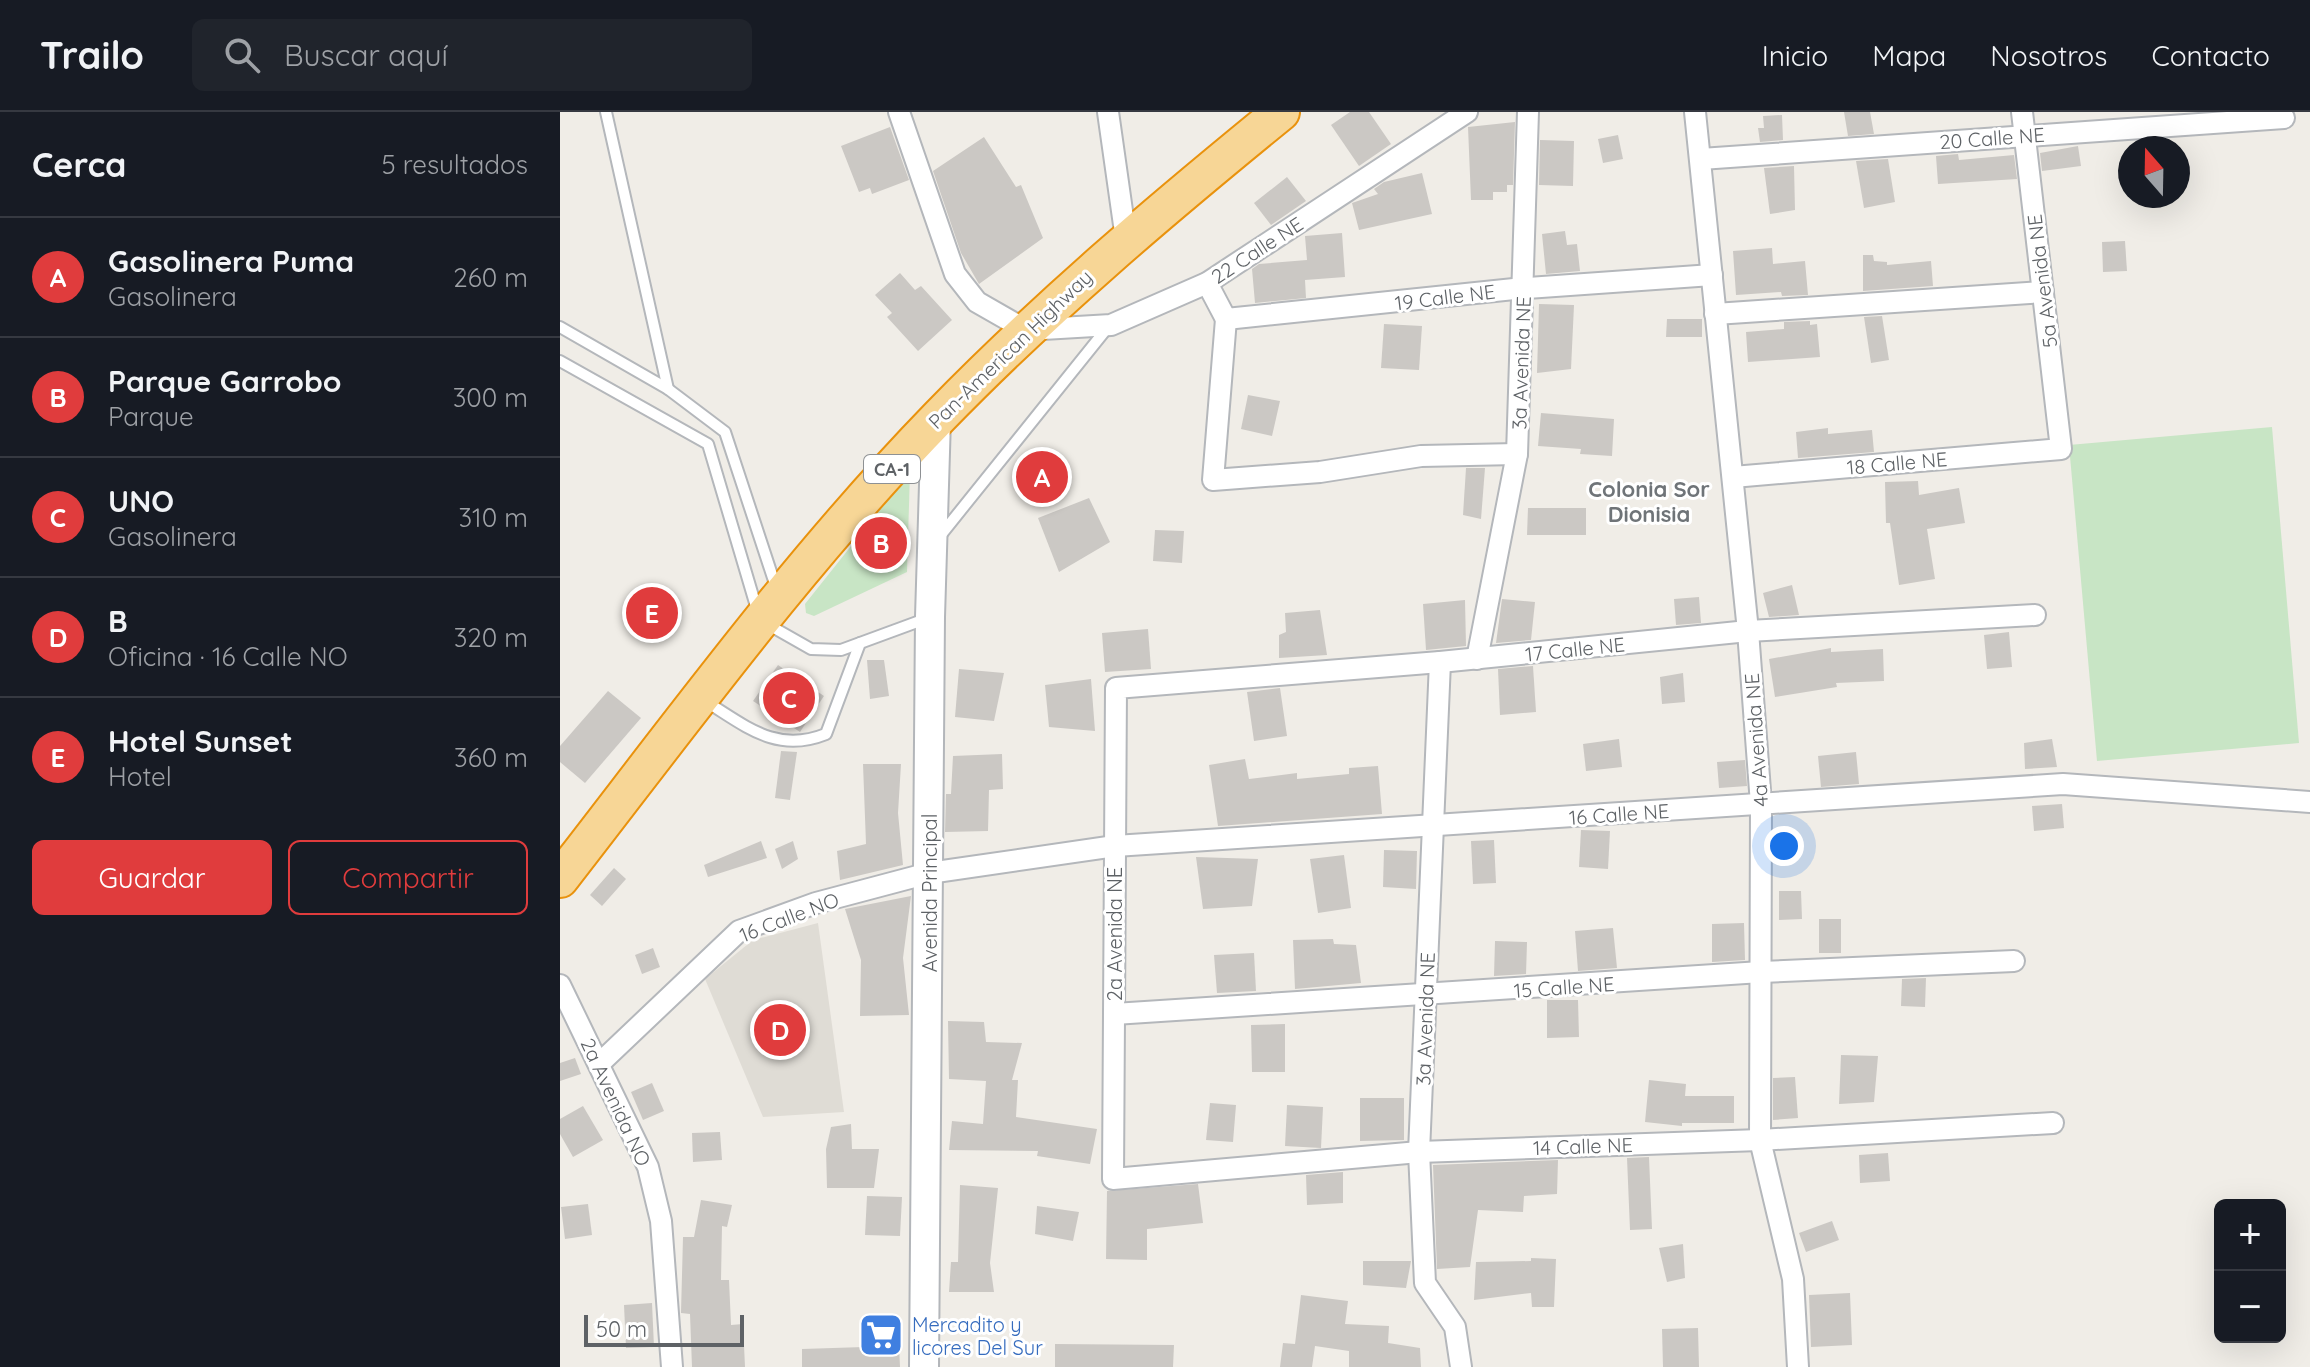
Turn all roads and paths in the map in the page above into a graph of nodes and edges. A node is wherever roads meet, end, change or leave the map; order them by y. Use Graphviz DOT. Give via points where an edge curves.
graph roads {
  1 [pos="606,112"];
  2 [pos="899,112"];
  3 [pos="1108,112"];
  4 [pos="1281,112"];
  5 [pos="1467,112"];
  6 [pos="1528,112"];
  7 [pos="1695,112"];
  8 [pos="2022,112"];
  9 [pos="2284,118"];
  10 [pos="2025,135"];
  11 [pos="1701,159"];
  12 [pos="1126,239"];
  13 [pos="1712,275"];
  14 [pos="1207,283"];
  15 [pos="1524,288"];
  16 [pos="2043,292"];
  17 [pos="1715,314"];
  18 [pos="1226,319"];
  19 [pos="1111,325"];
  20 [pos="560,327"];
  21 [pos="1026,330"];
  22 [pos="561,362"];
  23 [pos="668,389"];
  24 [pos="936,419"];
  25 [pos="2061,449"];
  26 [pos="1517,454"];
  27 [pos="1733,477"];
  28 [pos="934,544"];
  29 [pos="770,608"];
  30 [pos="2035,615"];
  31 [pos="930,617"];
  32 [pos="1748,631"];
  33 [pos="860,643"];
  34 [pos="1477,659"];
  35 [pos="1440,662"];
  36 [pos="1116,688"];
  37 [pos="700,698"];
  38 [pos="2310,802"];
  39 [pos="1761,804"];
  40 [pos="1431,827"];
  41 [pos="1115,846"];
  42 [pos="565,863"];
  43 [pos="929,873"];
  44 [pos="2014,961"];
  45 [pos="1761,972"];
  46 [pos="560,985"];
  47 [pos="1426,997"];
  48 [pos="1114,1014"];
  49 [pos="600,1063"];
  50 [pos="2053,1123"];
  51 [pos="1760,1140"];
  52 [pos="1419,1152"];
  53 [pos="1113,1179"];
  54 [pos="672,1367"];
  55 [pos="924,1367"];
  56 [pos="1461,1367"];
  57 [pos="1798,1367"];
  1 -- 23 [label="lane"];
  2 -- 21 [label="street" via="955,274 977,302"];
  3 -- 12 [label="street"];
  4 -- 12 [label="highway, Pan-American Highway / CA-1"];
  5 -- 14 [label="street, 22 Calle NE"];
  6 -- 15 [label="street, 3a Avenida NE"];
  7 -- 11 [label="street, 4a Avenida NE"];
  8 -- 10 [label="street, 5a Avenida NE"];
  9 -- 10 [label="street, 20 Calle NE"];
  10 -- 11 [label="street, 20 Calle NE"];
  10 -- 16 [label="street, 5a Avenida NE"];
  11 -- 13 [label="street, 4a Avenida NE"];
  12 -- 21 [label="highway, Pan-American Highway / CA-1"];
  13 -- 15 [label="street, 19 Calle NE"];
  13 -- 17 [label="street, 4a Avenida NE"];
  14 -- 18 [label="street"];
  14 -- 19 [label="street, 22 Calle NE"];
  15 -- 18 [label="street, 19 Calle NE"];
  15 -- 26 [label="street, 3a Avenida NE"];
  16 -- 17 [label="street"];
  16 -- 25 [label="street, 5a Avenida NE"];
  17 -- 27 [label="street, 4a Avenida NE"];
  18 -- 26 [label="street" via="1213,480 1320,472 1421,456"];
  19 -- 21 [label="street, 22 Calle NE"];
  19 -- 28 [label="lane"];
  20 -- 23 [label="lane"];
  21 -- 24 [label="highway, Pan-American Highway / CA-1"];
  22 -- 29 [label="lane" via="708,444"];
  23 -- 29 [label="lane" via="725,432"];
  24 -- 28 [label="street, Avenida Principal"];
  24 -- 29 [label="highway, Pan-American Highway / CA-1"];
  25 -- 27 [label="street, 18 Calle NE"];
  26 -- 34 [label="street, 3a Avenida NE"];
  27 -- 32 [label="street, 4a Avenida NE"];
  28 -- 31 [label="street, Avenida Principal"];
  29 -- 33 [label="lane" via="811,649 841,650"];
  29 -- 37 [label="highway, Pan-American Highway / CA-1"];
  30 -- 32 [label="street, 17 Calle NE"];
  31 -- 33 [label="lane"];
  31 -- 43 [label="street, Avenida Principal"];
  32 -- 34 [label="street, 17 Calle NE"];
  32 -- 39 [label="street, 4a Avenida NE"];
  33 -- 37 [label="lane" via="826,734 813,740 769,739"];
  34 -- 35 [label="street, 17 Calle NE"];
  35 -- 36 [label="street, 17 Calle NE"];
  35 -- 40 [label="street, 3a Avenida NE"];
  36 -- 41 [label="street, 2a Avenida NE"];
  37 -- 42 [label="highway, Pan-American Highway / CA-1"];
  38 -- 39 [label="street, 16 Calle NE" via="2063,784"];
  39 -- 40 [label="street, 16 Calle NE"];
  39 -- 45 [label="street, 4a Avenida NE"];
  40 -- 41 [label="street, 16 Calle NE"];
  40 -- 47 [label="street, 3a Avenida NE"];
  41 -- 43 [label="street, 16 Calle NE"];
  41 -- 48 [label="street, 2a Avenida NE"];
  43 -- 49 [label="street, 16 Calle NO" via="816,903 739,931"];
  43 -- 55 [label="street, Avenida Principal"];
  44 -- 45 [label="street, 15 Calle NE"];
  45 -- 47 [label="street, 15 Calle NE"];
  45 -- 51 [label="street, 4a Avenida NE"];
  46 -- 49 [label="street, 2a Avenida NO"];
  47 -- 48 [label="street, 15 Calle NE"];
  47 -- 52 [label="street, 3a Avenida NE"];
  48 -- 53 [label="street, 2a Avenida NE"];
  49 -- 54 [label="street, 2a Avenida NO" via="648,1167 661,1221"];
  50 -- 51 [label="street, 14 Calle NE"];
  51 -- 52 [label="street, 14 Calle NE"];
  51 -- 57 [label="street, 4a Avenida NE" via="1793,1279"];
  52 -- 53 [label="street, 14 Calle NE"];
  52 -- 56 [label="street, 3a Avenida NE" via="1425,1283 1455,1327"];
}
